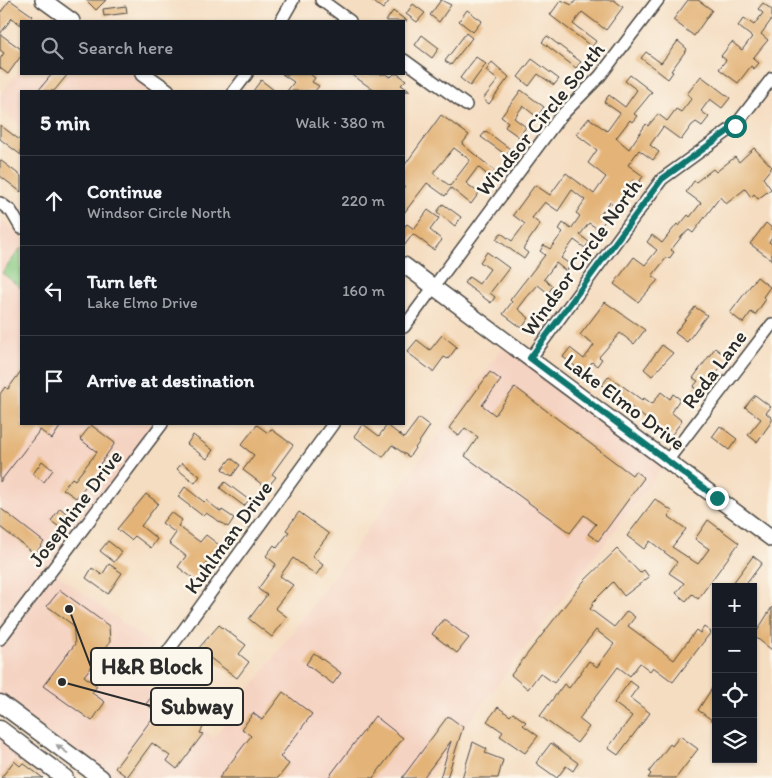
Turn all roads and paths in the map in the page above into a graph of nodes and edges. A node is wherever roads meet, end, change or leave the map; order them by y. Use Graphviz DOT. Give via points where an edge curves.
graph roads {
  1 [pos="43,0"];
  2 [pos="293,0"];
  3 [pos="321,0"];
  4 [pos="658,0"];
  5 [pos="71,20"];
  6 [pos="282,20"];
  7 [pos="349,20"];
  8 [pos="405,61"];
  9 [pos="144,75"];
  10 [pos="246,75"];
  11 [pos="772,78"];
  12 [pos="166,90"];
  13 [pos="235,90"];
  14 [pos="466,105"];
  15 [pos="0,203"];
  16 [pos="20,226"];
  17 [pos="405,265"];
  18 [pos="433,286"];
  19 [pos="772,324"];
  20 [pos="405,326"];
  21 [pos="530,358"];
  22 [pos="161,425"];
  23 [pos="333,425"];
  24 [pos="668,461"];
  25 [pos="772,539"];
  26 [pos="0,639"];
  27 [pos="153,672"];
  28 [pos="0,703"];
  29 [pos="0,729"];
  30 [pos="64,778"];
  31 [pos="101,778"];
  1 -- 5 [label="main road"];
  2 -- 6 [label="street"];
  3 -- 7 [label="street"];
  4 -- 18 [label="street, Windsor Circle South" via="600,76 559,118"];
  8 -- 14 [label="street"];
  9 -- 12 [label="main road"];
  10 -- 13 [label="street"];
  11 -- 21 [label="street, Windsor Circle North" via="735,126 662,179"];
  15 -- 16 [label="street" via="11,211"];
  17 -- 18 [label="main road, Lake Elmo Drive"];
  18 -- 20 [label="street"];
  18 -- 21 [label="main road, Lake Elmo Drive"];
  19 -- 24 [label="street, Reda Lane"];
  21 -- 24 [label="main road, Lake Elmo Drive"];
  22 -- 26 [label="street, Josephine Drive"];
  23 -- 27 [label="street, Kuhlman Drive"];
  24 -- 25 [label="main road, Lake Elmo Drive"];
  31 -- 28 [label="main road, one-way"];
  29 -- 30 [label="main road"];
}
